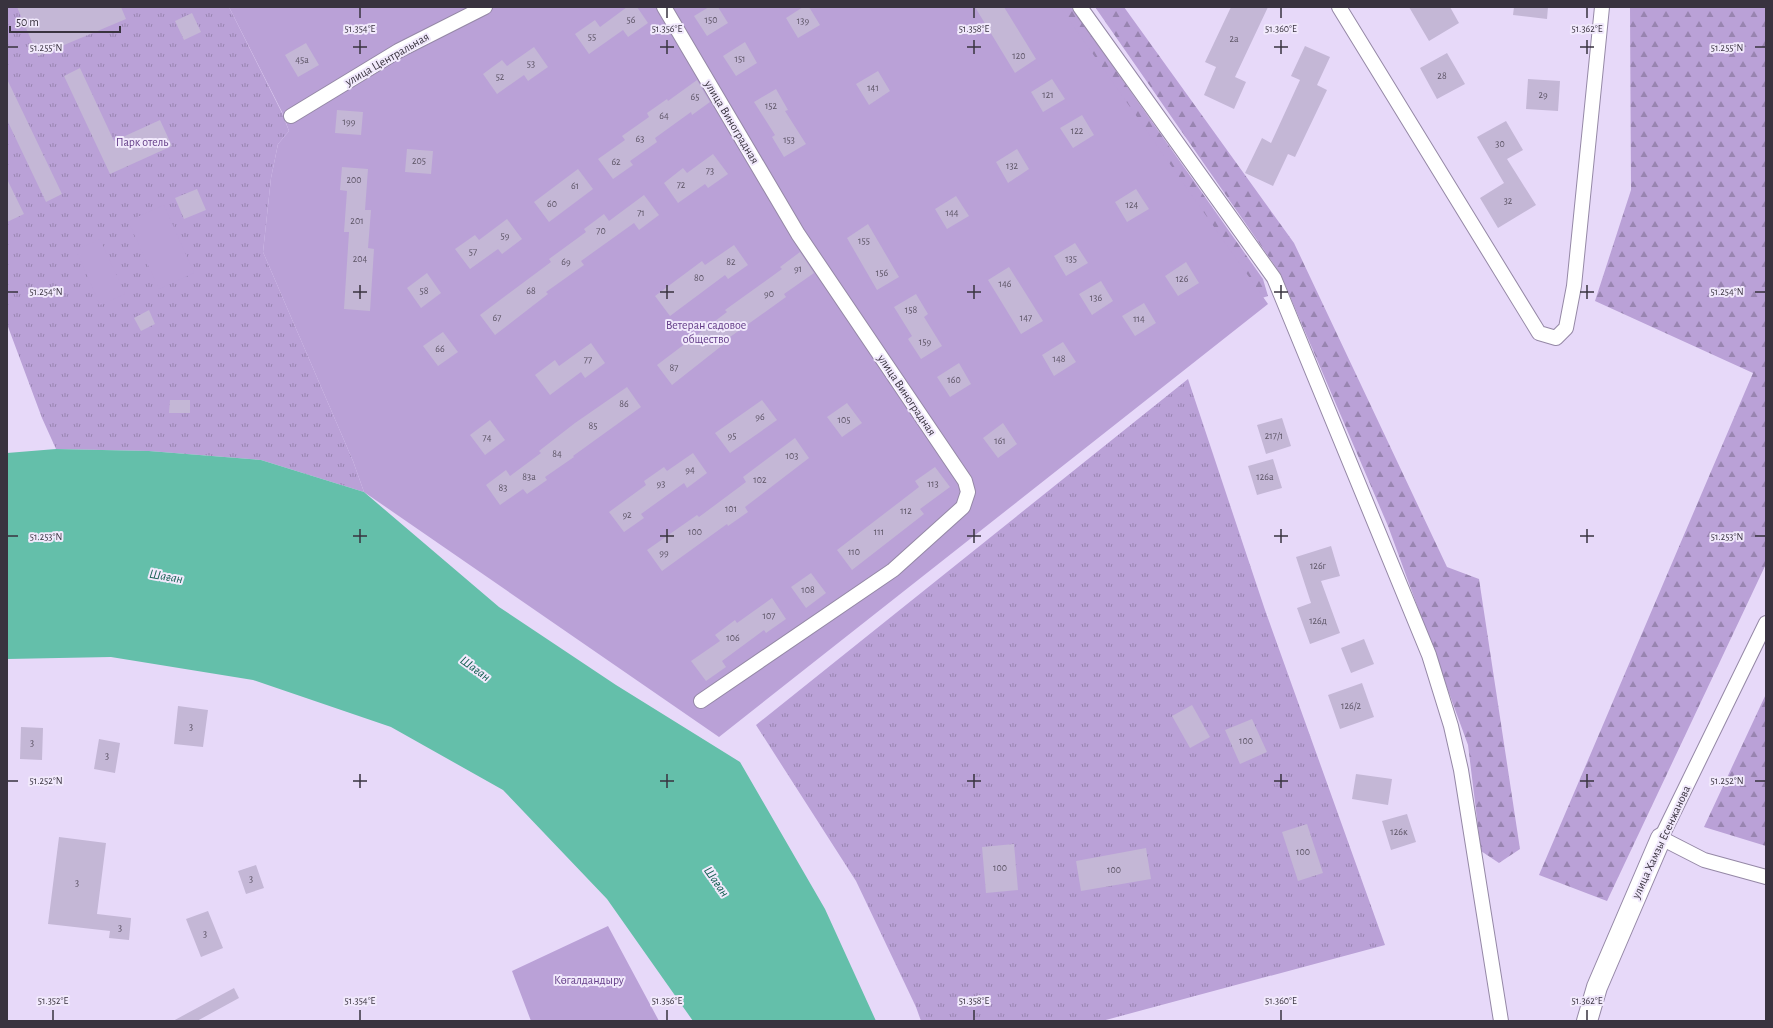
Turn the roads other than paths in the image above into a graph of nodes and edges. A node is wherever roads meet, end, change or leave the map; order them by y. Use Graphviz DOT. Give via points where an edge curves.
graph roads {
  1 [pos="485,7"];
  2 [pos="664,7"];
  3 [pos="1080,7"];
  4 [pos="1339,7"];
  5 [pos="1602,7"];
  6 [pos="291,116"];
  7 [pos="1766,623"];
  8 [pos="700,701"];
  9 [pos="1661,838"];
  10 [pos="1766,877"];
  11 [pos="1501,1021"];
  12 [pos="1587,1021"];
  1 -- 6 [label="street, улица Центральная" via="398,51"];
  2 -- 8 [label="street, улица Виноградная" via="798,234 965,481 968,492 963,507 893,570"];
  3 -- 11 [label="street" via="1274,278 1429,655 1451,726 1461,770"];
  4 -- 5 [label="street" via="1539,332 1556,338 1566,328 1574,286"];
  7 -- 9 [label="street, улица Хамзы Есенжанова"];
  9 -- 10 [label="street" via="1704,860"];
  9 -- 12 [label="street, улица Хамзы Есенжанова" via="1597,987"];
}
